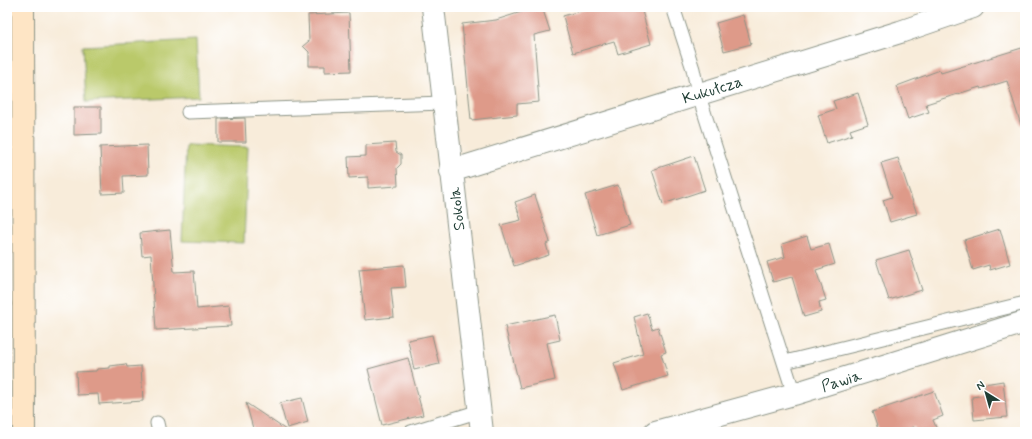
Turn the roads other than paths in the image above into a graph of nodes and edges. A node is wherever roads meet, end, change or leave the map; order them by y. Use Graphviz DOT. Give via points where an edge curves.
graph roads {
  1 [pos="23,7"];
  2 [pos="433,7"];
  3 [pos="673,7"];
  4 [pos="973,7"];
  5 [pos="698,93"];
  6 [pos="443,103"];
  7 [pos="188,112"];
  8 [pos="451,171"];
  9 [pos="1025,303"];
  10 [pos="1025,322"];
  11 [pos="785,362"];
  12 [pos="794,394"];
  13 [pos="481,422"];
  14 [pos="24,432"];
  15 [pos="411,432"];
  16 [pos="655,432"];
  1 -- 14 [label="main road"];
  2 -- 6 [label="street, Sokola"];
  3 -- 5 [label="lane"];
  4 -- 5 [label="street, Kukułcza" via="900,32"];
  5 -- 8 [label="street, Kukułcza"];
  5 -- 11 [label="lane"];
  6 -- 7 [label="lane"];
  6 -- 8 [label="street, Sokola"];
  8 -- 13 [label="street, Sokola"];
  9 -- 11 [label="lane"];
  10 -- 12 [label="street, Pawia"];
  11 -- 12 [label="lane"];
  12 -- 16 [label="street, Pawia"];
  13 -- 15 [label="lane, Sokola"];
}
